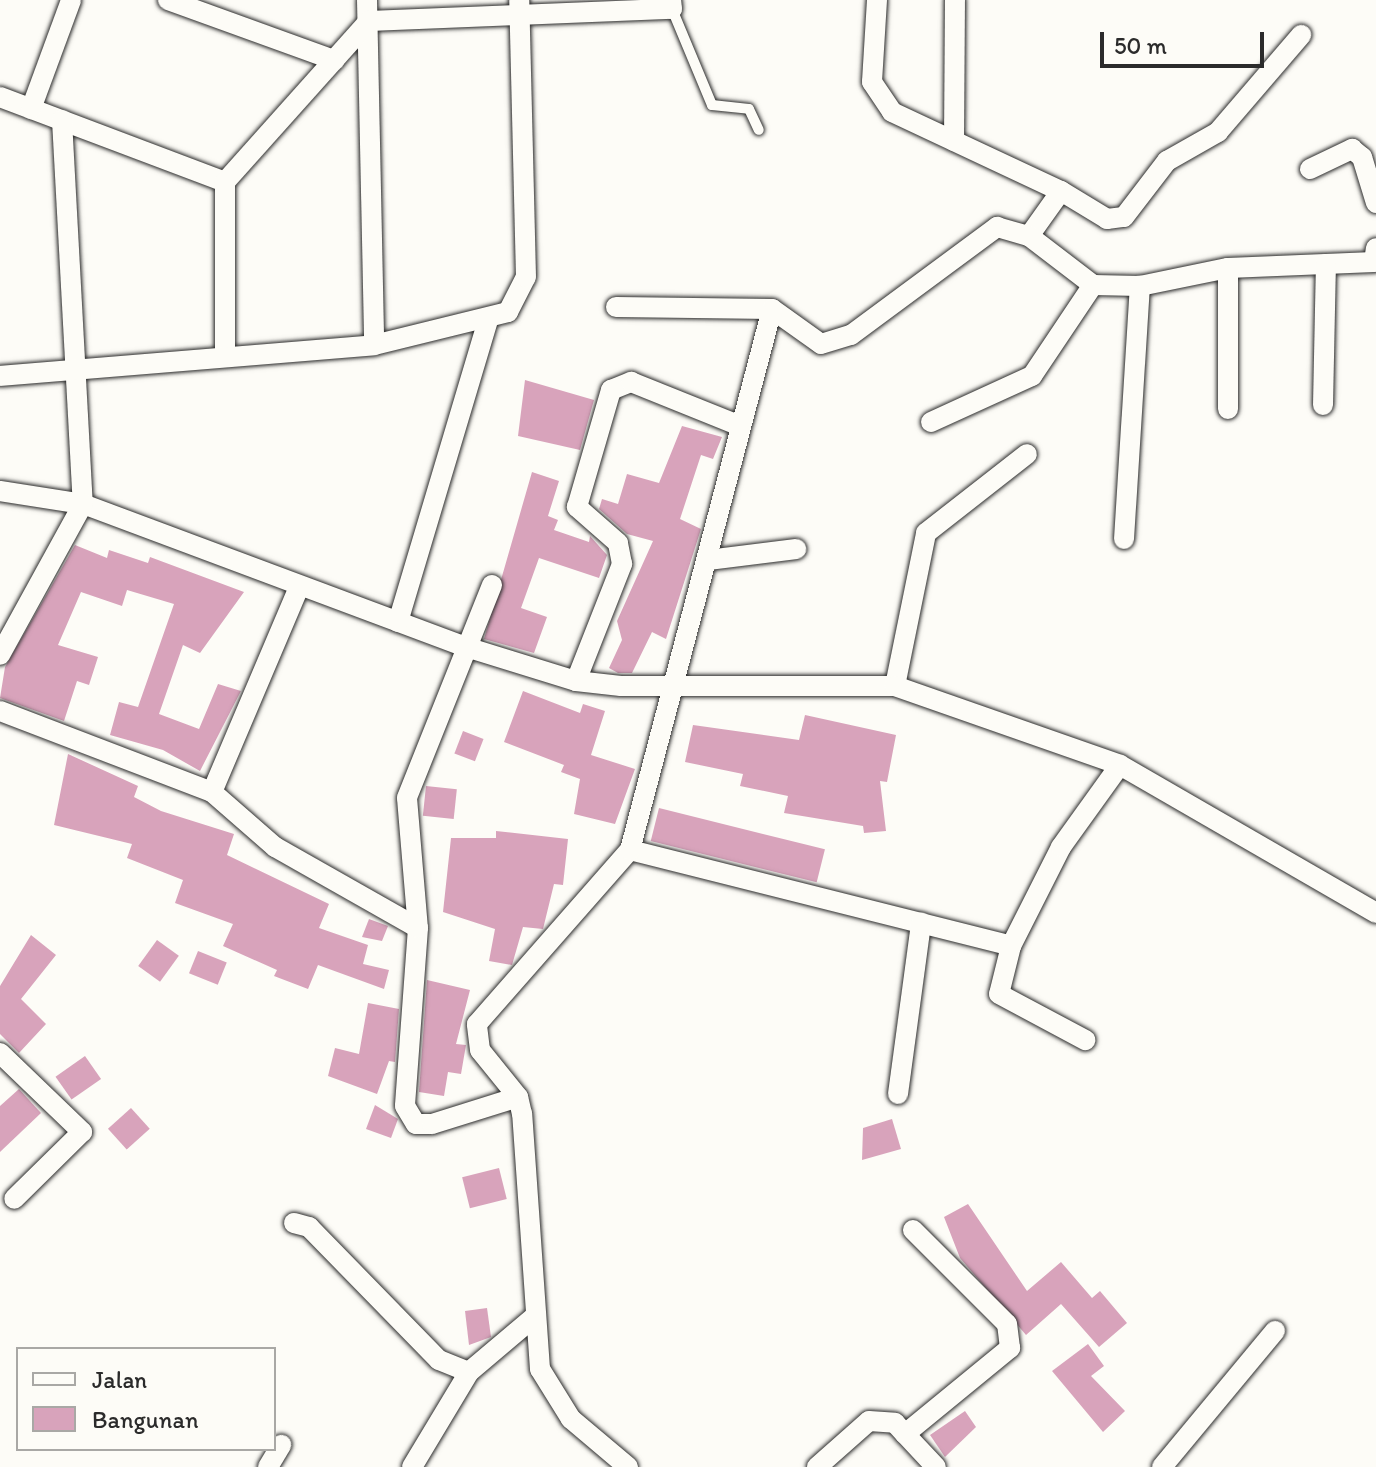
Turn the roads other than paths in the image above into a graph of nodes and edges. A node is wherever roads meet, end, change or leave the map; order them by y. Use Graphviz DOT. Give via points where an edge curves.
graph roads {
  1 [pos="71,0"];
  2 [pos="168,0"];
  3 [pos="367,0"];
  4 [pos="877,0"];
  5 [pos="955,0"];
  6 [pos="677,3"];
  7 [pos="520,9"];
  8 [pos="369,21"];
  9 [pos="1301,35"];
  10 [pos="334,60"];
  11 [pos="0,97"];
  12 [pos="31,109"];
  13 [pos="62,120"];
  14 [pos="759,130"];
  15 [pos="954,141"];
  16 [pos="1310,169"];
  17 [pos="225,182"];
  18 [pos="1061,191"];
  19 [pos="1376,203"];
  20 [pos="1029,236"];
  21 [pos="1375,257"];
  22 [pos="1326,264"];
  23 [pos="1228,268"];
  24 [pos="1093,285"];
  25 [pos="1140,286"];
  26 [pos="616,307"];
  27 [pos="772,309"];
  28 [pos="488,321"];
  29 [pos="374,345"];
  30 [pos="225,357"];
  31 [pos="73,372"];
  32 [pos="0,376"];
  33 [pos="1323,405"];
  34 [pos="1228,409"];
  35 [pos="931,422"];
  36 [pos="738,425"];
  37 [pos="1027,454"];
  38 [pos="0,491"];
  39 [pos="83,504"];
  40 [pos="1124,539"];
  41 [pos="796,549"];
  42 [pos="708,560"];
  43 [pos="492,585"];
  44 [pos="299,587"];
  45 [pos="398,622"];
  46 [pos="466,647"];
  47 [pos="0,655"];
  48 [pos="576,681"];
  49 [pos="895,686"];
  50 [pos="677,688"];
  51 [pos="0,711"];
  52 [pos="1120,765"];
  53 [pos="212,792"];
  54 [pos="630,850"];
  55 [pos="1376,913"];
  56 [pos="921,923"];
  57 [pos="418,928"];
  58 [pos="1011,946"];
  59 [pos="1085,1040"];
  60 [pos="0,1053"];
  61 [pos="898,1094"];
  62 [pos="518,1097"];
  63 [pos="14,1199"];
  64 [pos="294,1223"];
  65 [pos="913,1230"];
  66 [pos="534,1317"];
  67 [pos="1275,1331"];
  68 [pos="469,1372"];
  69 [pos="905,1434"];
  70 [pos="281,1445"];
  71 [pos="268,1467"];
  72 [pos="412,1467"];
  73 [pos="628,1467"];
  74 [pos="817,1467"];
  75 [pos="936,1467"];
  76 [pos="1162,1467"];
  1 -- 12 [label="street"];
  2 -- 10 [label="street"];
  3 -- 8 [label="street"];
  4 -- 15 [label="street" via="872,82 877,96 892,112"];
  5 -- 15 [label="street"];
  6 -- 7 [label="street"];
  6 -- 14 [label="lane" via="712,105 749,109"];
  7 -- 8 [label="street"];
  7 -- 28 [label="street" via="526,277 508,312"];
  8 -- 10 [label="street"];
  8 -- 29 [label="street"];
  9 -- 18 [label="street" via="1218,132 1167,161 1124,217 1107,219"];
  10 -- 17 [label="street"];
  11 -- 12 [label="street"];
  12 -- 13 [label="street"];
  13 -- 17 [label="street"];
  13 -- 31 [label="street"];
  15 -- 18 [label="street"];
  16 -- 19 [label="street" via="1352,149"];
  17 -- 30 [label="street"];
  18 -- 20 [label="street"];
  20 -- 24 [label="street"];
  20 -- 27 [label="street" via="1008,227 986,230 836,343 811,339"];
  21 -- 22 [label="street"];
  22 -- 23 [label="street"];
  22 -- 33 [label="street"];
  23 -- 25 [label="street"];
  23 -- 34 [label="street"];
  24 -- 25 [label="street"];
  24 -- 35 [label="street" via="1032,376"];
  25 -- 40 [label="street"];
  26 -- 27 [label="street"];
  27 -- 36 [label="street"];
  28 -- 29 [label="street"];
  28 -- 45 [label="street"];
  29 -- 30 [label="street"];
  30 -- 31 [label="street"];
  31 -- 32 [label="street"];
  31 -- 39 [label="street"];
  36 -- 42 [label="street"];
  36 -- 48 [label="street" via="631,382 611,390 577,507 618,543 622,564"];
  37 -- 49 [label="street" via="926,533"];
  38 -- 39 [label="street"];
  39 -- 44 [label="street"];
  39 -- 47 [label="street"];
  41 -- 42 [label="street"];
  42 -- 50 [label="street"];
  43 -- 46 [label="street"];
  44 -- 45 [label="street"];
  44 -- 53 [label="street"];
  45 -- 46 [label="street"];
  46 -- 48 [label="street"];
  46 -- 57 [label="street" via="407,798"];
  48 -- 50 [label="street"];
  49 -- 50 [label="street"];
  49 -- 52 [label="street"];
  50 -- 54 [label="street"];
  51 -- 53 [label="street"];
  52 -- 55 [label="street"];
  52 -- 58 [label="street" via="1061,847"];
  53 -- 57 [label="street" via="275,847"];
  54 -- 56 [label="street"];
  54 -- 62 [label="street" via="477,1024 480,1050"];
  56 -- 58 [label="street"];
  56 -- 61 [label="street"];
  57 -- 62 [label="street" via="406,1116 432,1124"];
  58 -- 59 [label="street" via="999,994"];
  60 -- 63 [label="street" via="82,1132"];
  62 -- 66 [label="street"];
  64 -- 68 [label="street" via="309,1227 439,1360"];
  65 -- 69 [label="street" via="1012,1336 1005,1353"];
  66 -- 68 [label="street"];
  66 -- 73 [label="street" via="540,1369 571,1419"];
  67 -- 76 [label="street"];
  68 -- 72 [label="street"];
  69 -- 74 [label="street" via="895,1423 869,1421"];
  69 -- 75 [label="street"];
  70 -- 71 [label="street"];
}
